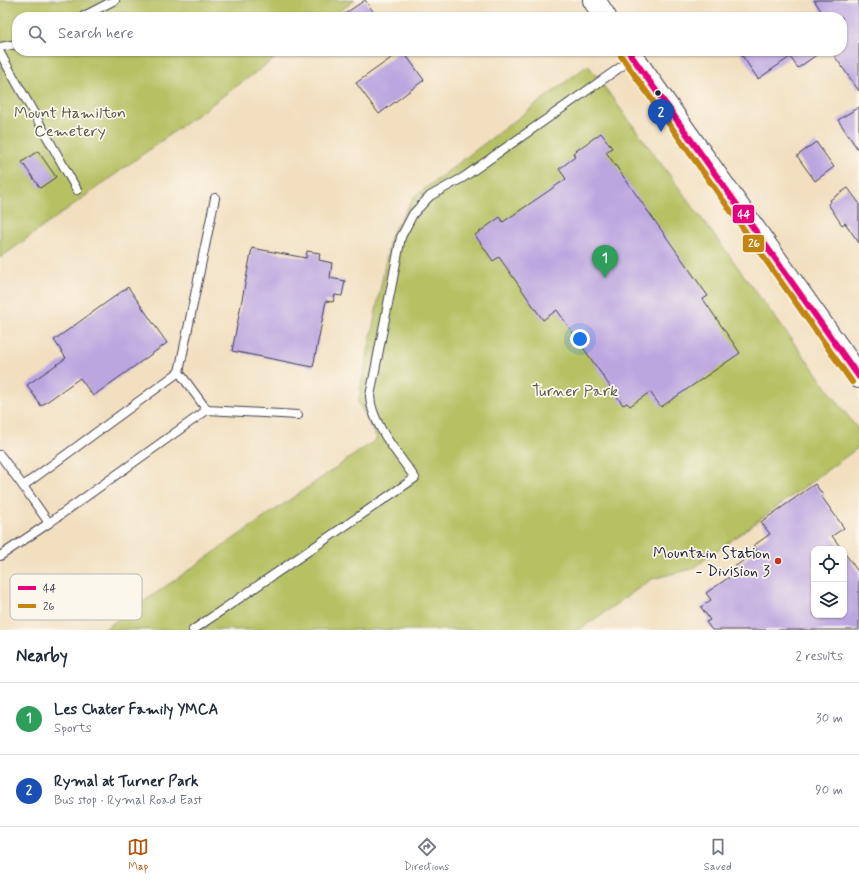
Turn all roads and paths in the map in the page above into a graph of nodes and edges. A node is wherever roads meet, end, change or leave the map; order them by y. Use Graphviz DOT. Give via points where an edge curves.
graph roads {
  1 [pos="115,0"];
  2 [pos="594,0"];
  3 [pos="92,12"];
  4 [pos="602,12"];
  5 [pos="12,45"];
  6 [pos="0,47"];
  7 [pos="0,53"];
  8 [pos="629,56"];
  9 [pos="631,56"];
  10 [pos="76,190"];
  11 [pos="215,198"];
  12 [pos="179,372"];
  13 [pos="859,377"];
  14 [pos="207,410"];
  15 [pos="298,414"];
  16 [pos="0,455"];
  17 [pos="23,486"];
  18 [pos="49,523"];
  19 [pos="0,556"];
  20 [pos="193,630"];
  1 -- 3 [label="lane"];
  2 -- 4 [label="main road"];
  5 -- 6 [label="lane"];
  7 -- 10 [label="lane"];
  8 -- 20 [label="lane" via="464,177 430,196 412,214 401,237 370,405 376,420 415,478"];
  9 -- 13 [label="main road"];
  11 -- 12 [label="lane"];
  12 -- 14 [label="lane"];
  12 -- 17 [label="lane"];
  14 -- 15 [label="lane"];
  14 -- 18 [label="lane"];
  16 -- 17 [label="lane"];
  17 -- 18 [label="lane"];
  18 -- 19 [label="lane"];
}
